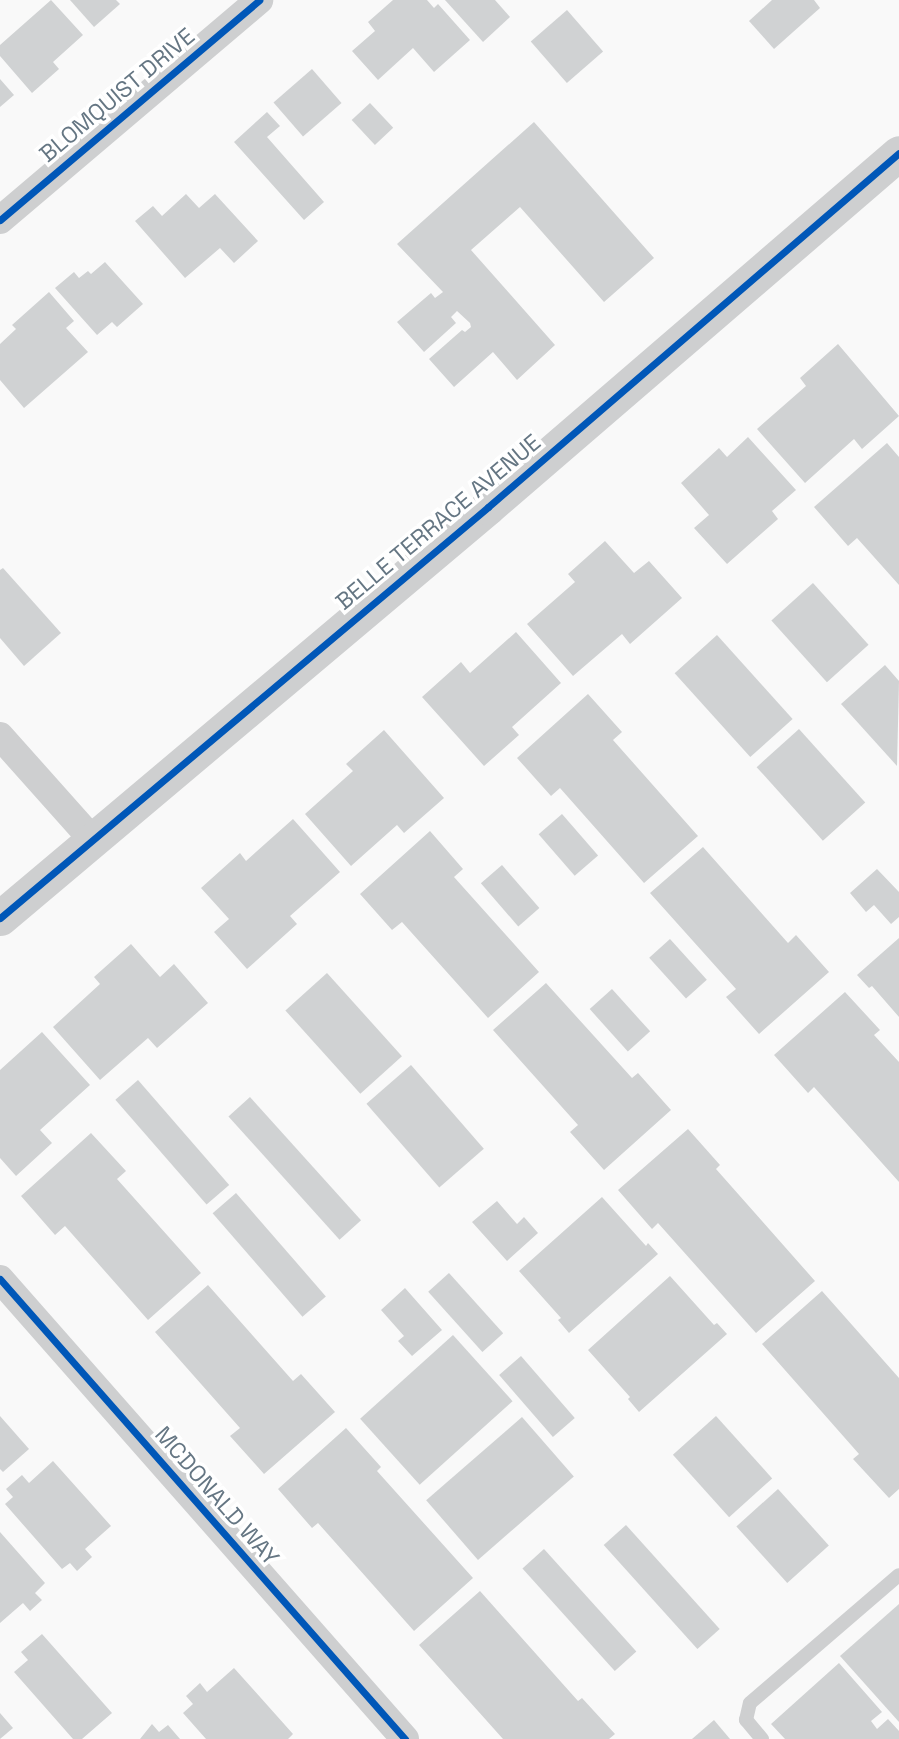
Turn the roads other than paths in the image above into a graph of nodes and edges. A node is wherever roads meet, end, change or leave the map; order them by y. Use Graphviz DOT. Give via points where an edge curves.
graph roads {
  1 [pos="259,0"];
  2 [pos="899,153"];
  3 [pos="0,220"];
  4 [pos="0,736"];
  5 [pos="91,838"];
  6 [pos="0,918"];
  7 [pos="0,1279"];
  8 [pos="899,1575"];
  9 [pos="405,1739"];
  10 [pos="762,1739"];
  1 -- 3 [label="street, BLOMQUIST DRIVE"];
  2 -- 5 [label="street, BELLE TERRACE AVENUE" via="488,507"];
  4 -- 5 [label="street"];
  5 -- 6 [label="street, BELLE TERRACE AVENUE"];
  7 -- 9 [label="street, MCDONALD WAY"];
  8 -- 10 [label="lane" via="750,1703 746,1720"];
}
